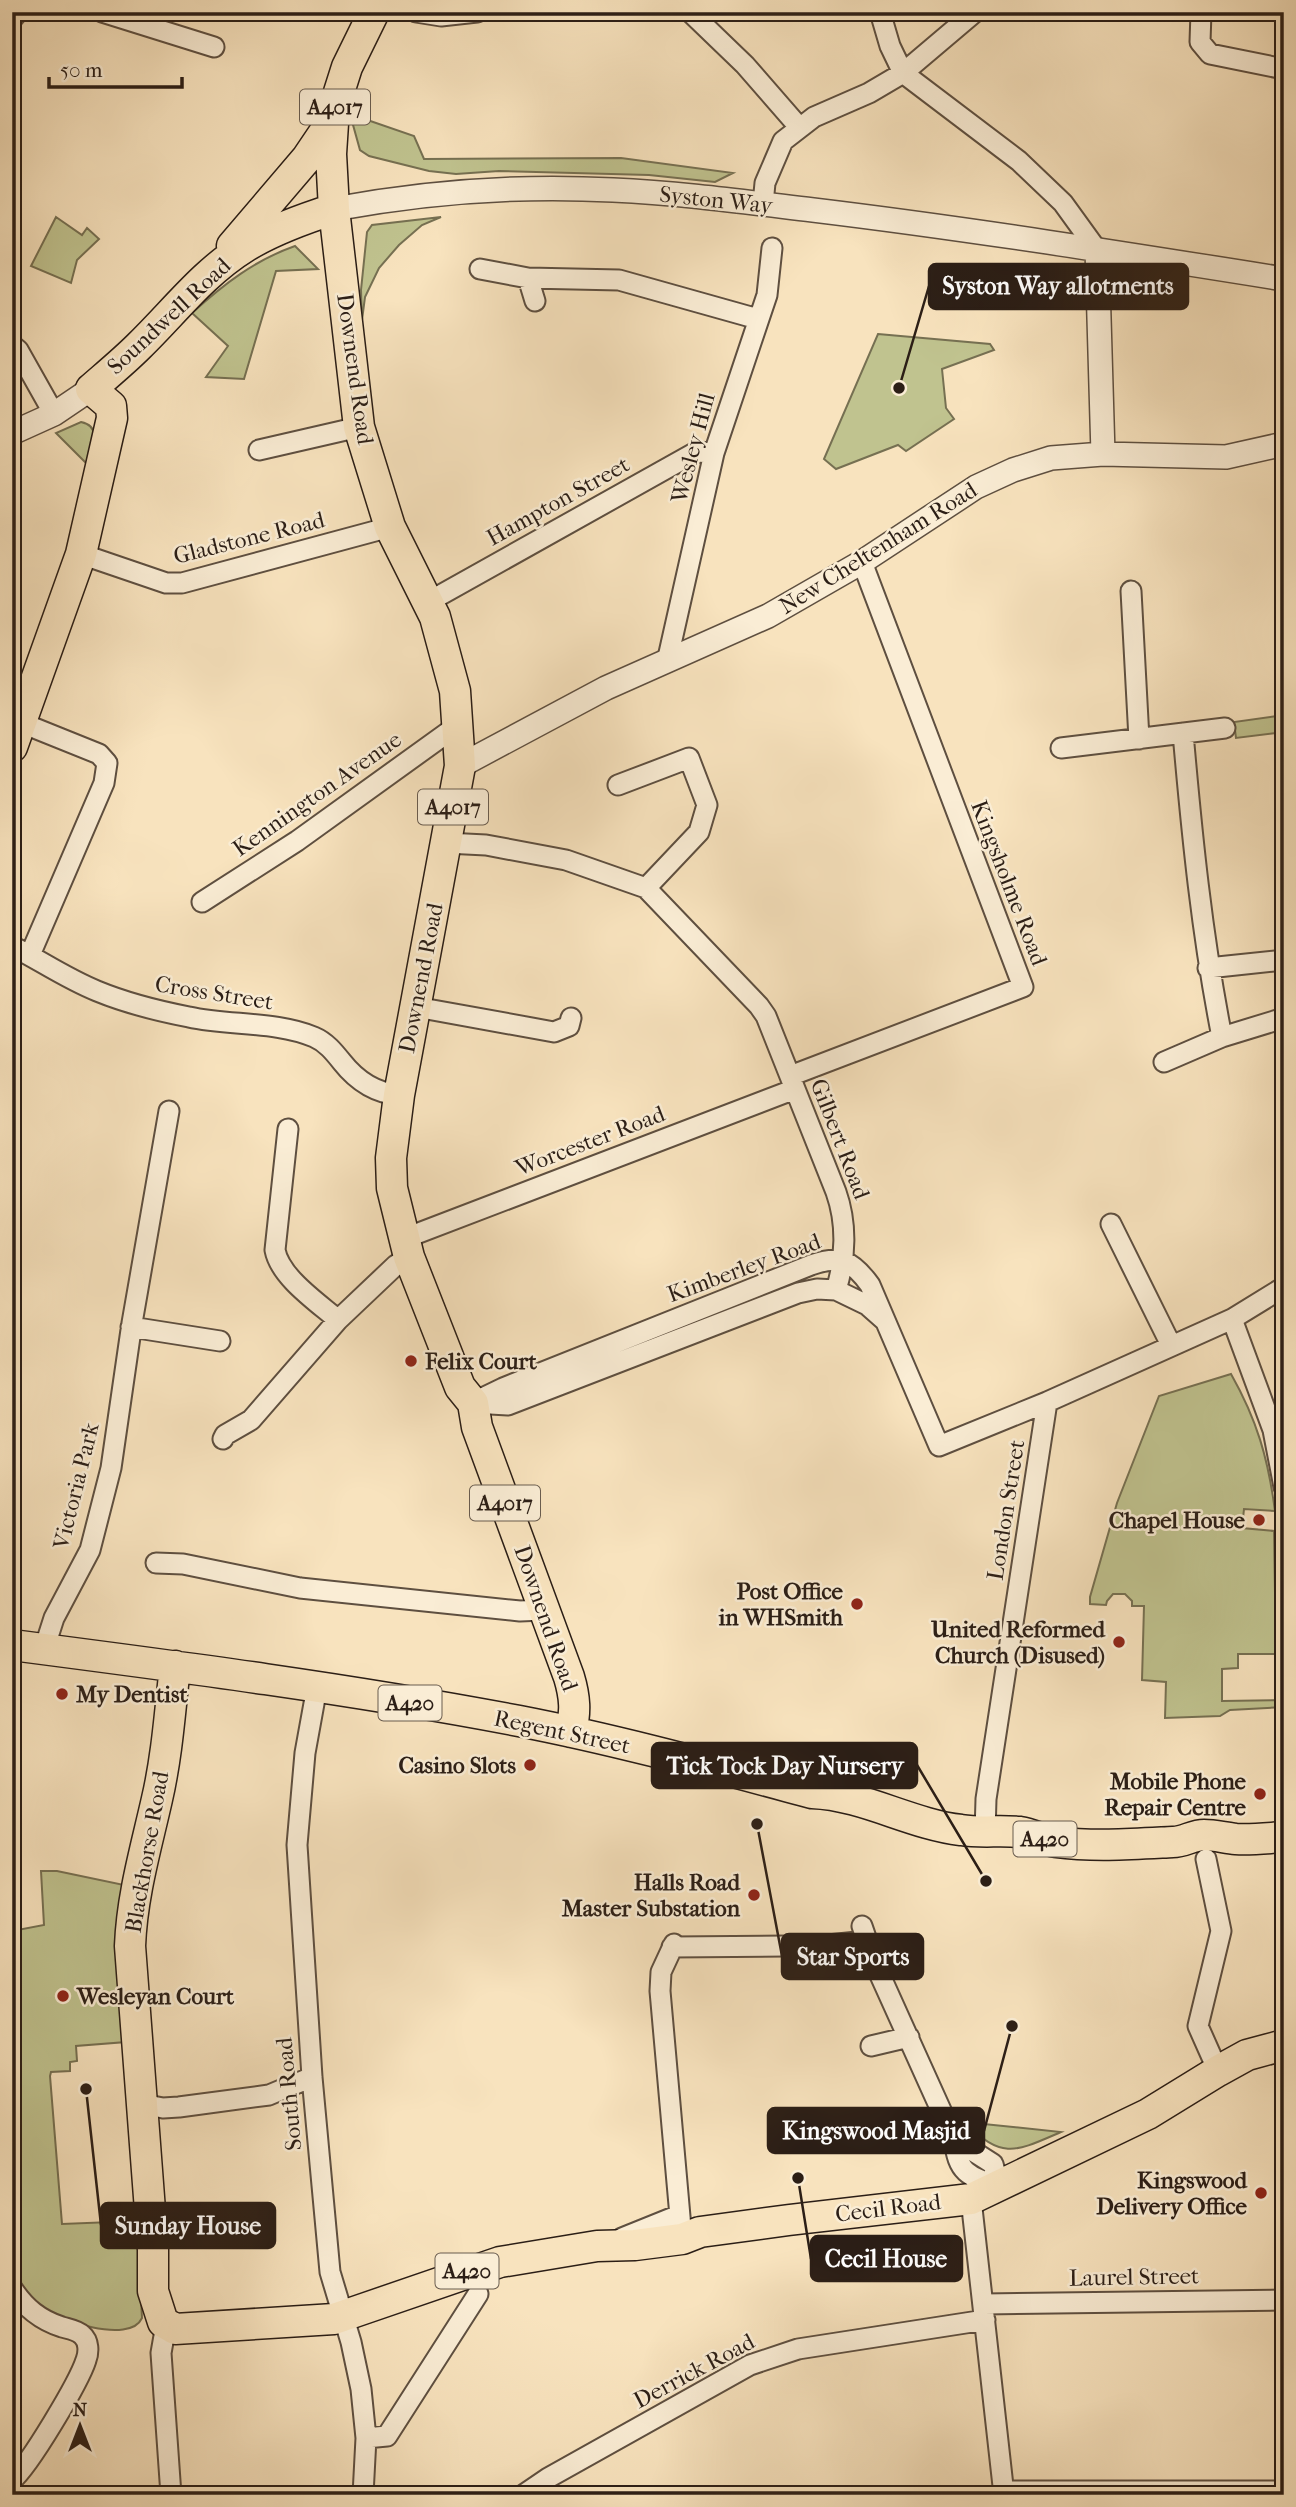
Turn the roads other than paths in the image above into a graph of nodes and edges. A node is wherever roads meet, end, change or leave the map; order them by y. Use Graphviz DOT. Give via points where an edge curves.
graph roads {
  1 [pos="18,12"];
  2 [pos="102,12"];
  3 [pos="374,12"];
  4 [pos="416,12"];
  5 [pos="477,12"];
  6 [pos="690,12"];
  7 [pos="880,12"];
  8 [pos="975,12"];
  9 [pos="1201,12"];
  10 [pos="12,19"];
  11 [pos="214,47"];
  12 [pos="1284,69"];
  13 [pos="903,73"];
  14 [pos="332,120"];
  15 [pos="799,127"];
  16 [pos="763,204"];
  17 [pos="334,209"];
  18 [pos="772,248"];
  19 [pos="1097,250"];
  20 [pos="481,269"];
  21 [pos="210,274"];
  22 [pos="527,278"];
  23 [pos="1284,279"];
  24 [pos="535,301"];
  25 [pos="758,319"];
  26 [pos="12,345"];
  27 [pos="91,389"];
  28 [pos="54,414"];
  29 [pos="359,427"];
  30 [pos="12,433"];
  31 [pos="1284,444"];
  32 [pos="259,450"];
  33 [pos="715,453"];
  34 [pos="1103,454"];
  35 [pos="390,527"];
  36 [pos="81,554"];
  37 [pos="862,562"];
  38 [pos="1130,591"];
  39 [pos="428,602"];
  40 [pos="667,662"];
  41 [pos="458,725"];
  42 [pos="1225,728"];
  43 [pos="1183,733"];
  44 [pos="17,735"];
  45 [pos="1139,739"];
  46 [pos="1062,748"];
  47 [pos="460,766"];
  48 [pos="618,785"];
  49 [pos="446,843"];
  50 [pos="646,888"];
  51 [pos="202,902"];
  52 [pos="21,951"];
  53 [pos="1284,960"];
  54 [pos="1208,968"];
  55 [pos="416,1007"];
  56 [pos="571,1018"];
  57 [pos="1284,1018"];
  58 [pos="1222,1037"];
  59 [pos="1164,1062"];
  60 [pos="792,1082"];
  61 [pos="399,1095"];
  62 [pos="169,1111"];
  63 [pos="288,1129"];
  64 [pos="1111,1224"];
  65 [pos="406,1248"];
  66 [pos="842,1260"];
  67 [pos="1284,1287"];
  68 [pos="836,1290"];
  69 [pos="1232,1318"];
  70 [pos="338,1320"];
  71 [pos="885,1320"];
  72 [pos="131,1327"];
  73 [pos="220,1341"];
  74 [pos="1171,1345"];
  75 [pos="1047,1402"];
  76 [pos="473,1403"];
  77 [pos="223,1439"];
  78 [pos="1284,1487"];
  79 [pos="156,1563"];
  80 [pos="543,1610"];
  81 [pos="12,1645"];
  82 [pos="44,1649"];
  83 [pos="175,1666"];
  84 [pos="317,1686"];
  85 [pos="571,1732"];
  86 [pos="985,1833"];
  87 [pos="1284,1837"];
  88 [pos="1206,1859"];
  89 [pos="828,1945"];
  90 [pos="786,1946"];
  91 [pos="909,2037"];
  92 [pos="1284,2045"];
  93 [pos="871,2046"];
  94 [pos="1218,2071"];
  95 [pos="312,2077"];
  96 [pos="142,2104"];
  97 [pos="999,2186"];
  98 [pos="971,2199"];
  99 [pos="680,2227"];
  100 [pos="12,2288"];
  101 [pos="478,2294"];
  102 [pos="1284,2300"];
  103 [pos="985,2312"];
  104 [pos="168,2326"];
  105 [pos="347,2329"];
  106 [pos="366,2438"];
  107 [pos="12,2480"];
  108 [pos="1284,2491"];
  109 [pos="1004,2493"];
  110 [pos="171,2495"];
  111 [pos="363,2495"];
  112 [pos="523,2495"];
  1 -- 10 [label="street"];
  2 -- 11 [label="street"];
  3 -- 14 [label="main road, A4017" via="347,66"];
  4 -- 5 [label="street" via="441,16"];
  6 -- 15 [label="street"];
  7 -- 13 [label="street"];
  8 -- 13 [label="street"];
  9 -- 12 [label="street" via="1200,42 1210,54"];
  13 -- 15 [label="street"];
  13 -- 19 [label="street" via="1018,161 1063,203"];
  14 -- 17 [label="main road, A4017"];
  14 -- 21 [label="main road" via="307,158"];
  15 -- 16 [label="street" via="783,141 772,161"];
  16 -- 17 [label="street, Syston Way" via="612,190 537,190 426,195"];
  16 -- 19 [label="street, Syston Way"];
  17 -- 21 [label="main road, Soundwell Road" via="255,241"];
  17 -- 29 [label="main road, Downend Road / A4017"];
  18 -- 25 [label="street, Wesley Hill" via="769,282"];
  19 -- 23 [label="street, Syston Way"];
  19 -- 34 [label="street"];
  20 -- 22 [label="street"];
  21 -- 27 [label="main road, Soundwell Road"];
  22 -- 24 [label="street"];
  22 -- 25 [label="street" via="619,280"];
  25 -- 33 [label="street, Wesley Hill"];
  26 -- 28 [label="street"];
  27 -- 28 [label="street"];
  27 -- 36 [label="main road, Soundwell Road" via="109,403 113,413"];
  28 -- 30 [label="street"];
  29 -- 32 [label="street"];
  29 -- 35 [label="main road, Downend Road / A4017"];
  31 -- 34 [label="street, New Cheltenham Road" via="1226,457"];
  33 -- 39 [label="street, Hampton Street" via="696,452"];
  33 -- 40 [label="street, Wesley Hill"];
  34 -- 37 [label="street, New Cheltenham Road" via="1051,458 1013,470 976,487"];
  35 -- 36 [label="street, Gladstone Road" via="182,583 166,583"];
  35 -- 39 [label="main road, Downend Road / A4017"];
  36 -- 44 [label="main road, Soundwell Road"];
  37 -- 40 [label="street, New Cheltenham Road" via="768,616"];
  37 -- 60 [label="street, Kingsholme Road" via="1023,987"];
  38 -- 45 [label="street"];
  39 -- 41 [label="main road, Downend Road / A4017" via="455,691"];
  40 -- 47 [label="street, New Cheltenham Road" via="606,688"];
  41 -- 47 [label="main road, Downend Road / A4017"];
  41 -- 51 [label="street, Kennington Avenue" via="298,841"];
  42 -- 43 [label="street"];
  43 -- 45 [label="street"];
  43 -- 54 [label="street"];
  44 -- 52 [label="street" via="99,754 107,763 104,783"];
  45 -- 46 [label="street"];
  47 -- 49 [label="main road, Downend Road / A4017"];
  48 -- 50 [label="street" via="689,758 707,805 699,832"];
  49 -- 50 [label="street, Gilbert Road" via="486,845 566,860"];
  49 -- 55 [label="main road, Downend Road / A4017"];
  50 -- 60 [label="street, Gilbert Road" via="759,1006"];
  52 -- 61 [label="street, Cross Street" via="77,982 132,1003 192,1018 317,1038 369,1087"];
  53 -- 54 [label="street"];
  54 -- 58 [label="street"];
  55 -- 56 [label="street" via="554,1032 569,1026"];
  55 -- 61 [label="main road, Downend Road / A4017"];
  57 -- 58 [label="street"];
  58 -- 59 [label="street"];
  60 -- 65 [label="street, Worcester Road"];
  60 -- 66 [label="street, Gilbert Road" via="842,1208"];
  61 -- 65 [label="main road, Downend Road / A4017" via="392,1188"];
  62 -- 72 [label="street, Victoria Park"];
  63 -- 70 [label="street" via="277,1259 309,1296"];
  64 -- 74 [label="street"];
  65 -- 70 [label="street, Worcester Road" via="396,1265"];
  65 -- 76 [label="main road, Downend Road / A4017" via="460,1387"];
  66 -- 68 [label="street, Kimberley Road"];
  66 -- 71 [label="street" via="870,1285"];
  66 -- 76 [label="street, Kimberley Road" via="811,1265"];
  67 -- 69 [label="street"];
  68 -- 71 [label="street"];
  68 -- 76 [label="street, Kimberley Road" via="798,1293 508,1405"];
  69 -- 74 [label="street"];
  69 -- 78 [label="street" via="1273,1430"];
  70 -- 77 [label="street, Worcester Road" via="251,1420"];
  71 -- 75 [label="street" via="939,1446"];
  72 -- 73 [label="street"];
  72 -- 82 [label="street, Victoria Park" via="110,1468 90,1550 54,1618"];
  74 -- 75 [label="street"];
  75 -- 86 [label="street, London Street" via="986,1799"];
  76 -- 80 [label="main road, Downend Road / A4017" via="477,1427"];
  79 -- 80 [label="street" via="183,1564 307,1589"];
  80 -- 85 [label="main road, Downend Road / A4017" via="575,1697"];
  81 -- 82 [label="main road, A420"];
  82 -- 83 [label="main road, A420"];
  83 -- 84 [label="main road, Regent Street / A420"];
  83 -- 96 [label="main road, Blackhorse Road" via="162,1770 131,1921"];
  84 -- 85 [label="main road, Regent Street / A420"];
  84 -- 95 [label="street, South Road" via="297,1845"];
  85 -- 86 [label="main road, Regent Street / A420" via="867,1803 920,1822"];
  86 -- 87 [label="main road, Regent Street / A420" via="1020,1832 1057,1842 1105,1844 1178,1842 1197,1835"];
  88 -- 94 [label="street" via="1221,1931 1198,2026"];
  89 -- 91 [label="street" via="865,1933"];
  90 -- 99 [label="street" via="673,1945 661,1972"];
  91 -- 93 [label="street"];
  91 -- 97 [label="street" via="954,2139 993,2164"];
  92 -- 94 [label="main road, Cecil Road / A420" via="1247,2055"];
  94 -- 97 [label="main road, Cecil Road / A420" via="1148,2114"];
  95 -- 96 [label="street" via="269,2095 179,2107"];
  95 -- 105 [label="street, South Road" via="330,2272"];
  96 -- 104 [label="main road, Blackhorse Road" via="153,2291"];
  97 -- 98 [label="main road, Cecil Road / A420"];
  98 -- 99 [label="main road, Cecil Road / A420" via="714,2230"];
  98 -- 103 [label="street"];
  99 -- 105 [label="main road, Cecil Road / A420" via="635,2245 597,2246 485,2266"];
  100 -- 107 [label="street" via="40,2317 85,2337 88,2352 50,2425"];
  101 -- 106 [label="street" via="387,2436"];
  102 -- 103 [label="street, Laurel Street"];
  103 -- 109 [label="street"];
  103 -- 112 [label="street, Derrick Road" via="798,2349 750,2365"];
  104 -- 105 [label="main road, A420" via="186,2330 327,2320"];
  104 -- 110 [label="street" via="161,2353"];
  105 -- 106 [label="street, South Road"];
  106 -- 111 [label="street, South Road"];
  108 -- 109 [label="street"];
}
